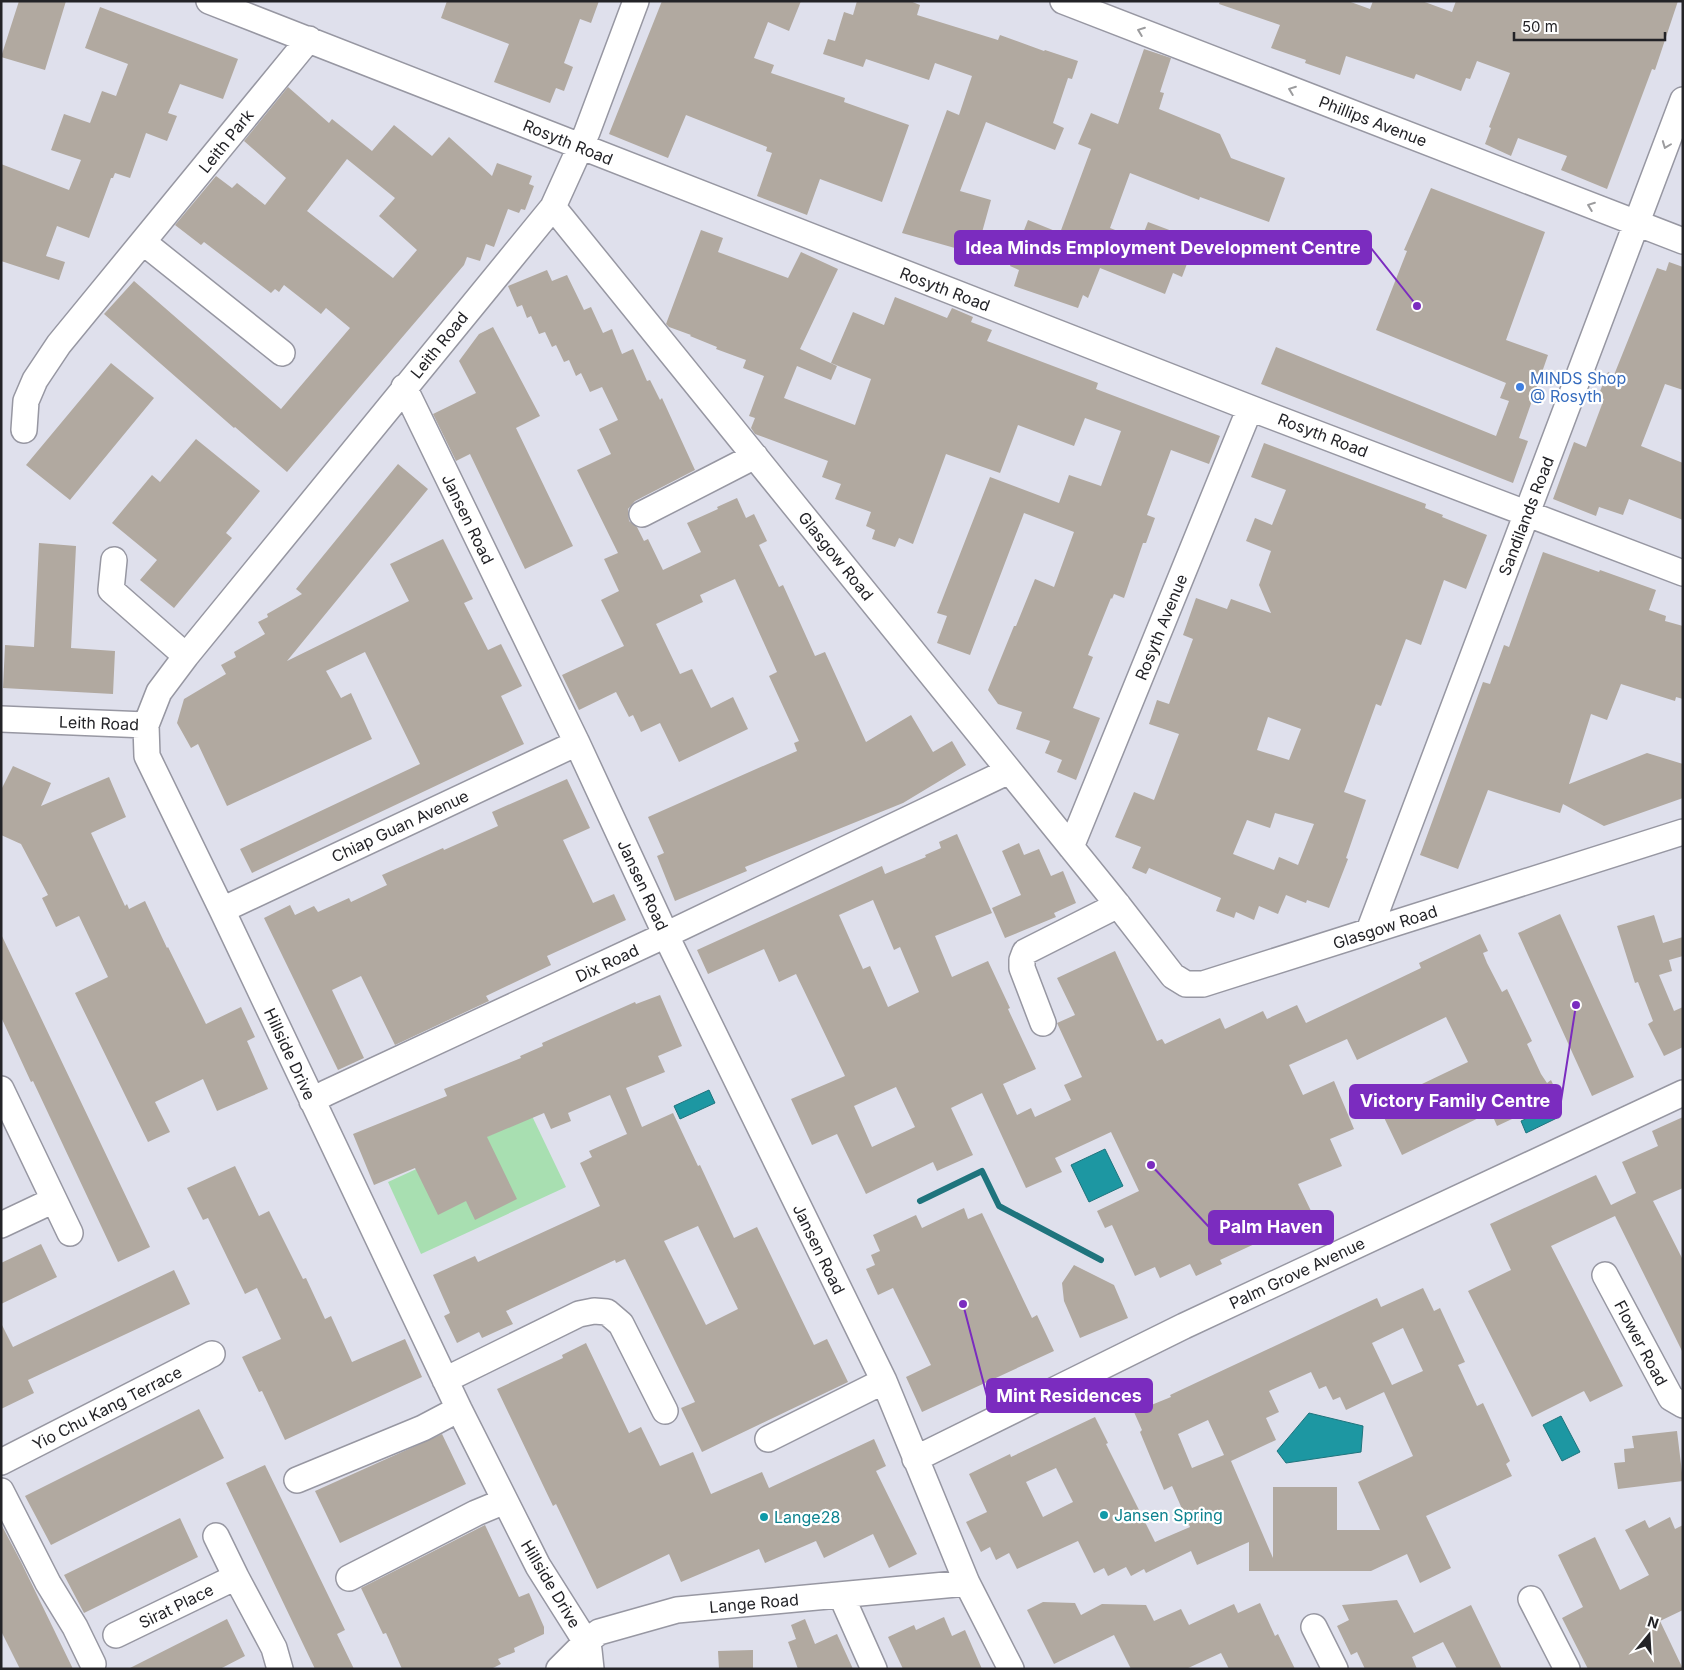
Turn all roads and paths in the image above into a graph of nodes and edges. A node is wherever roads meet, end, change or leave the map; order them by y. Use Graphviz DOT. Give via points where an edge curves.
graph roads {
  1 [pos="209,1"];
  2 [pos="636,1"];
  3 [pos="1063,1"];
  4 [pos="309,39"];
  5 [pos="1683,100"];
  6 [pos="581,146"];
  7 [pos="553,206"];
  8 [pos="1636,224"];
  9 [pos="143,242"];
  10 [pos="1683,242"];
  11 [pos="282,353"];
  12 [pos="404,387"];
  13 [pos="1250,408"];
  14 [pos="24,430"];
  15 [pos="755,456"];
  16 [pos="1527,513"];
  17 [pos="642,514"];
  18 [pos="114,560"];
  19 [pos="1683,573"];
  20 [pos="186,656"];
  21 [pos="1,719"];
  22 [pos="146,725"];
  23 [pos="577,743"];
  24 [pos="1009,771"];
  25 [pos="1683,832"];
  26 [pos="1071,846"];
  27 [pos="1118,905"];
  28 [pos="222,910"];
  29 [pos="1369,932"];
  30 [pos="666,935"];
  31 [pos="1043,1022"];
  32 [pos="1,1089"];
  33 [pos="1683,1093"];
  34 [pos="312,1101"];
  35 [pos="54,1200"];
  36 [pos="1,1225"];
  37 [pos="70,1233"];
  38 [pos="1605,1275"];
  39 [pos="212,1354"];
  40 [pos="445,1380"];
  41 [pos="884,1381"];
  42 [pos="1683,1405"];
  43 [pos="459,1409"];
  44 [pos="665,1411"];
  45 [pos="768,1439"];
  46 [pos="915,1459"];
  47 [pos="1,1462"];
  48 [pos="297,1480"];
  49 [pos="1,1491"];
  50 [pos="504,1500"];
  51 [pos="216,1536"];
  52 [pos="236,1577"];
  53 [pos="349,1578"];
  54 [pos="967,1583"];
  55 [pos="841,1595"];
  56 [pos="1531,1599"];
  57 [pos="1314,1627"];
  58 [pos="116,1635"];
  59 [pos="586,1642"];
  60 [pos="93,1664"];
  61 [pos="280,1669"];
  62 [pos="559,1669"];
  63 [pos="591,1669"];
  64 [pos="874,1669"];
  65 [pos="1011,1669"];
  66 [pos="1335,1669"];
  67 [pos="1567,1669"];
  1 -- 4 [label="street, Rosyth Road"];
  2 -- 6 [label="street, Leith Road"];
  8 -- 3 [label="street, Phillips Avenue, one-way"];
  4 -- 6 [label="street, Rosyth Road"];
  4 -- 9 [label="street, Leith Park"];
  5 -- 8 [label="street, Sandilands Road, one-way"];
  6 -- 7 [label="street, Leith Road"];
  6 -- 13 [label="street, Rosyth Road"];
  7 -- 12 [label="street, Leith Road"];
  7 -- 15 [label="street, Glasgow Road"];
  8 -- 10 [label="street, Phillips Avenue"];
  8 -- 16 [label="street, Sandilands Road"];
  9 -- 11 [label="street"];
  9 -- 14 [label="street, Leith Park" via="59,344 35,380 26,401"];
  12 -- 20 [label="street, Leith Road"];
  12 -- 23 [label="street, Jansen Road"];
  13 -- 16 [label="street, Rosyth Road"];
  13 -- 26 [label="street, Rosyth Avenue"];
  15 -- 17 [label="street"];
  15 -- 24 [label="street, Glasgow Road"];
  16 -- 19 [label="street, Rosyth Road"];
  16 -- 29 [label="street, Sandilands Road"];
  18 -- 20 [label="street" via="111,590"];
  20 -- 22 [label="street, Leith Road" via="159,692"];
  21 -- 22 [label="street, Leith Road"];
  22 -- 28 [label="street, Hillside Drive" via="147,756"];
  23 -- 28 [label="street, Chiap Guan Avenue"];
  23 -- 30 [label="street, Jansen Road"];
  24 -- 26 [label="street, Glasgow Road"];
  24 -- 30 [label="street, Dix Road"];
  25 -- 29 [label="street, Glasgow Road"];
  26 -- 27 [label="street, Glasgow Road"];
  27 -- 29 [label="street, Glasgow Road" via="1173,976 1186,984 1203,984"];
  27 -- 31 [label="street" via="1025,952 1022,968"];
  28 -- 34 [label="street, Hillside Drive"];
  30 -- 34 [label="street, Dix Road"];
  30 -- 41 [label="street, Jansen Road"];
  32 -- 35 [label="street"];
  33 -- 46 [label="street, Palm Grove Avenue" via="1184,1326"];
  34 -- 40 [label="street, Hillside Drive"];
  35 -- 36 [label="street"];
  35 -- 37 [label="street"];
  38 -- 42 [label="street, Flower Road" via="1671,1398"];
  39 -- 47 [label="street, Yio Chu Kang Terrace"];
  40 -- 43 [label="street, Hillside Drive"];
  40 -- 44 [label="street" via="579,1314 607,1312 621,1324"];
  41 -- 45 [label="street"];
  41 -- 46 [label="street, Jansen Road"];
  43 -- 48 [label="street" via="423,1428"];
  43 -- 50 [label="street, Hillside Drive"];
  46 -- 54 [label="street, Jansen Road"];
  49 -- 60 [label="street"];
  50 -- 53 [label="street"];
  50 -- 59 [label="street, Hillside Drive" via="538,1566"];
  51 -- 52 [label="street"];
  52 -- 58 [label="street, Sirat Place"];
  52 -- 61 [label="street" via="274,1648"];
  54 -- 55 [label="street, Lange Road"];
  54 -- 65 [label="street, Jansen Road"];
  55 -- 59 [label="street, Lange Road" via="677,1610 599,1632"];
  55 -- 64 [label="street"];
  56 -- 67 [label="street"];
  57 -- 66 [label="street"];
  59 -- 62 [label="street, Lange Road"];
  59 -- 63 [label="street, Hillside Drive"];
}
